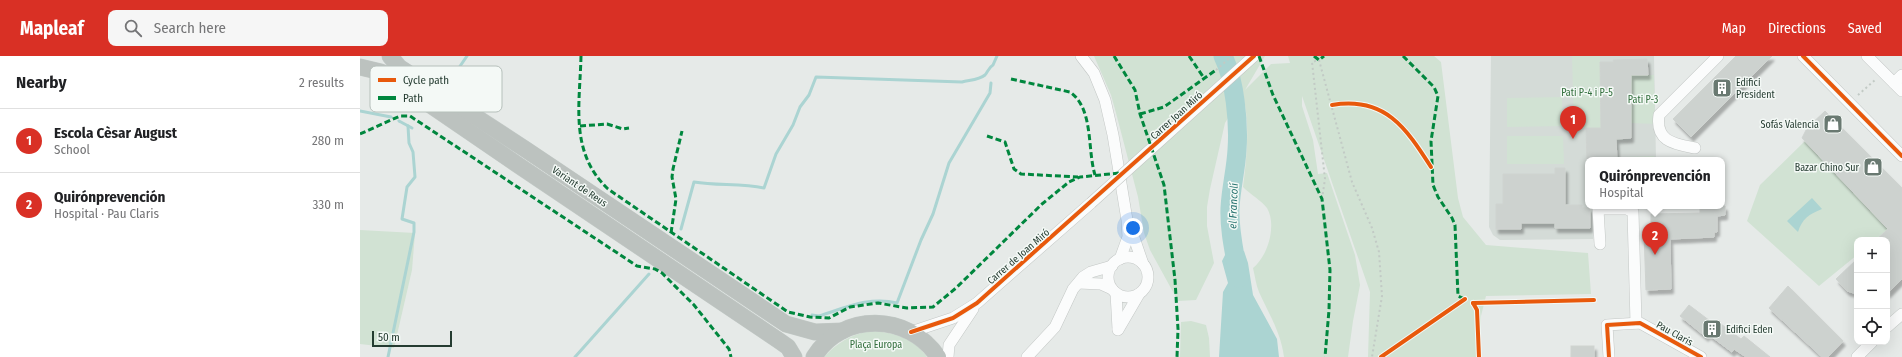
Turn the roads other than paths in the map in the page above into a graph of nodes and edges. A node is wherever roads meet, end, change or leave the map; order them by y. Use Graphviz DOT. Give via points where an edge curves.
graph roads {
  1 [pos="390,56"];
  2 [pos="397,56"];
  3 [pos="1081,56"];
  4 [pos="1254,56"];
  5 [pos="1718,56"];
  6 [pos="1802,56"];
  7 [pos="1867,56"];
  8 [pos="398,66"];
  9 [pos="406,66"];
  10 [pos="360,67"];
  11 [pos="370,69"];
  12 [pos="360,73"];
  13 [pos="370,75"];
  14 [pos="1899,83"];
  15 [pos="441,112"];
  16 [pos="468,112"];
  17 [pos="1695,148"];
  18 [pos="1902,156"];
  19 [pos="1091,203"];
  20 [pos="1598,209"];
  21 [pos="1628,209"];
  22 [pos="1127,220"];
  23 [pos="1600,244"];
  24 [pos="1116,263"];
  25 [pos="1143,264"];
  26 [pos="1079,282"];
  27 [pos="1114,291"];
  28 [pos="1139,294"];
  29 [pos="1902,314"];
  30 [pos="957,322"];
  31 [pos="1638,323"];
  32 [pos="1890,324"];
  33 [pos="842,331"];
  34 [pos="911,332"];
  35 [pos="1869,345"];
  36 [pos="794,357"];
  37 [pos="814,357"];
  38 [pos="938,357"];
  39 [pos="948,357"];
  40 [pos="1027,357"];
  41 [pos="1609,357"];
  42 [pos="1701,357"];
  43 [pos="1857,357"];
  1 -- 8 [label="highway, Variant de Reus"];
  2 -- 9 [label="highway"];
  3 -- 22 [label="street" via="1094,73 1105,100"];
  4 -- 19 [label="street, Carrer Joan Miró, bridge"];
  5 -- 17 [label="street" via="1659,115 1660,130 1665,139"];
  6 -- 18 [label="street"];
  7 -- 14 [label="street"];
  10 -- 11 [label="highway"];
  12 -- 13 [label="highway"];
  15 -- 36 [label="highway, Variant de Reus" via="788,347"];
  16 -- 33 [label="highway, Variant de Reus" via="786,324 815,332"];
  19 -- 30 [label="street, Carrer de Joan Miró"];
  20 -- 23 [label="street"];
  21 -- 31 [label="street" via="1633,212"];
  22 -- 24 [label="street" via="1128,237"];
  22 -- 25 [label="street"];
  24 -- 25 [label="street" via="1132,258"];
  24 -- 26 [label="street" via="1091,272"];
  24 -- 27 [label="street" via="1108,278"];
  25 -- 28 [label="street" via="1148,280 1144,290"];
  26 -- 27 [label="street" via="1101,284"];
  26 -- 40 [label="street" via="1066,300 1056,327"];
  27 -- 28 [label="street" via="1127,297"];
  27 -- 28 [label="street" via="1118,330"];
  29 -- 32 [label="street"];
  30 -- 34 [label="street"];
  30 -- 39 [label="street, Carrer de Joan Miró" via="949,345"];
  31 -- 41 [label="street" via="1607,325"];
  31 -- 42 [label="street, Pau Claris"];
  33 -- 34 [label="highway" via="865,323 878,323 890,324"];
  33 -- 37 [label="highway" via="822,346"];
  34 -- 38 [label="highway" via="922,339"];
  35 -- 43 [label="street"];
}
